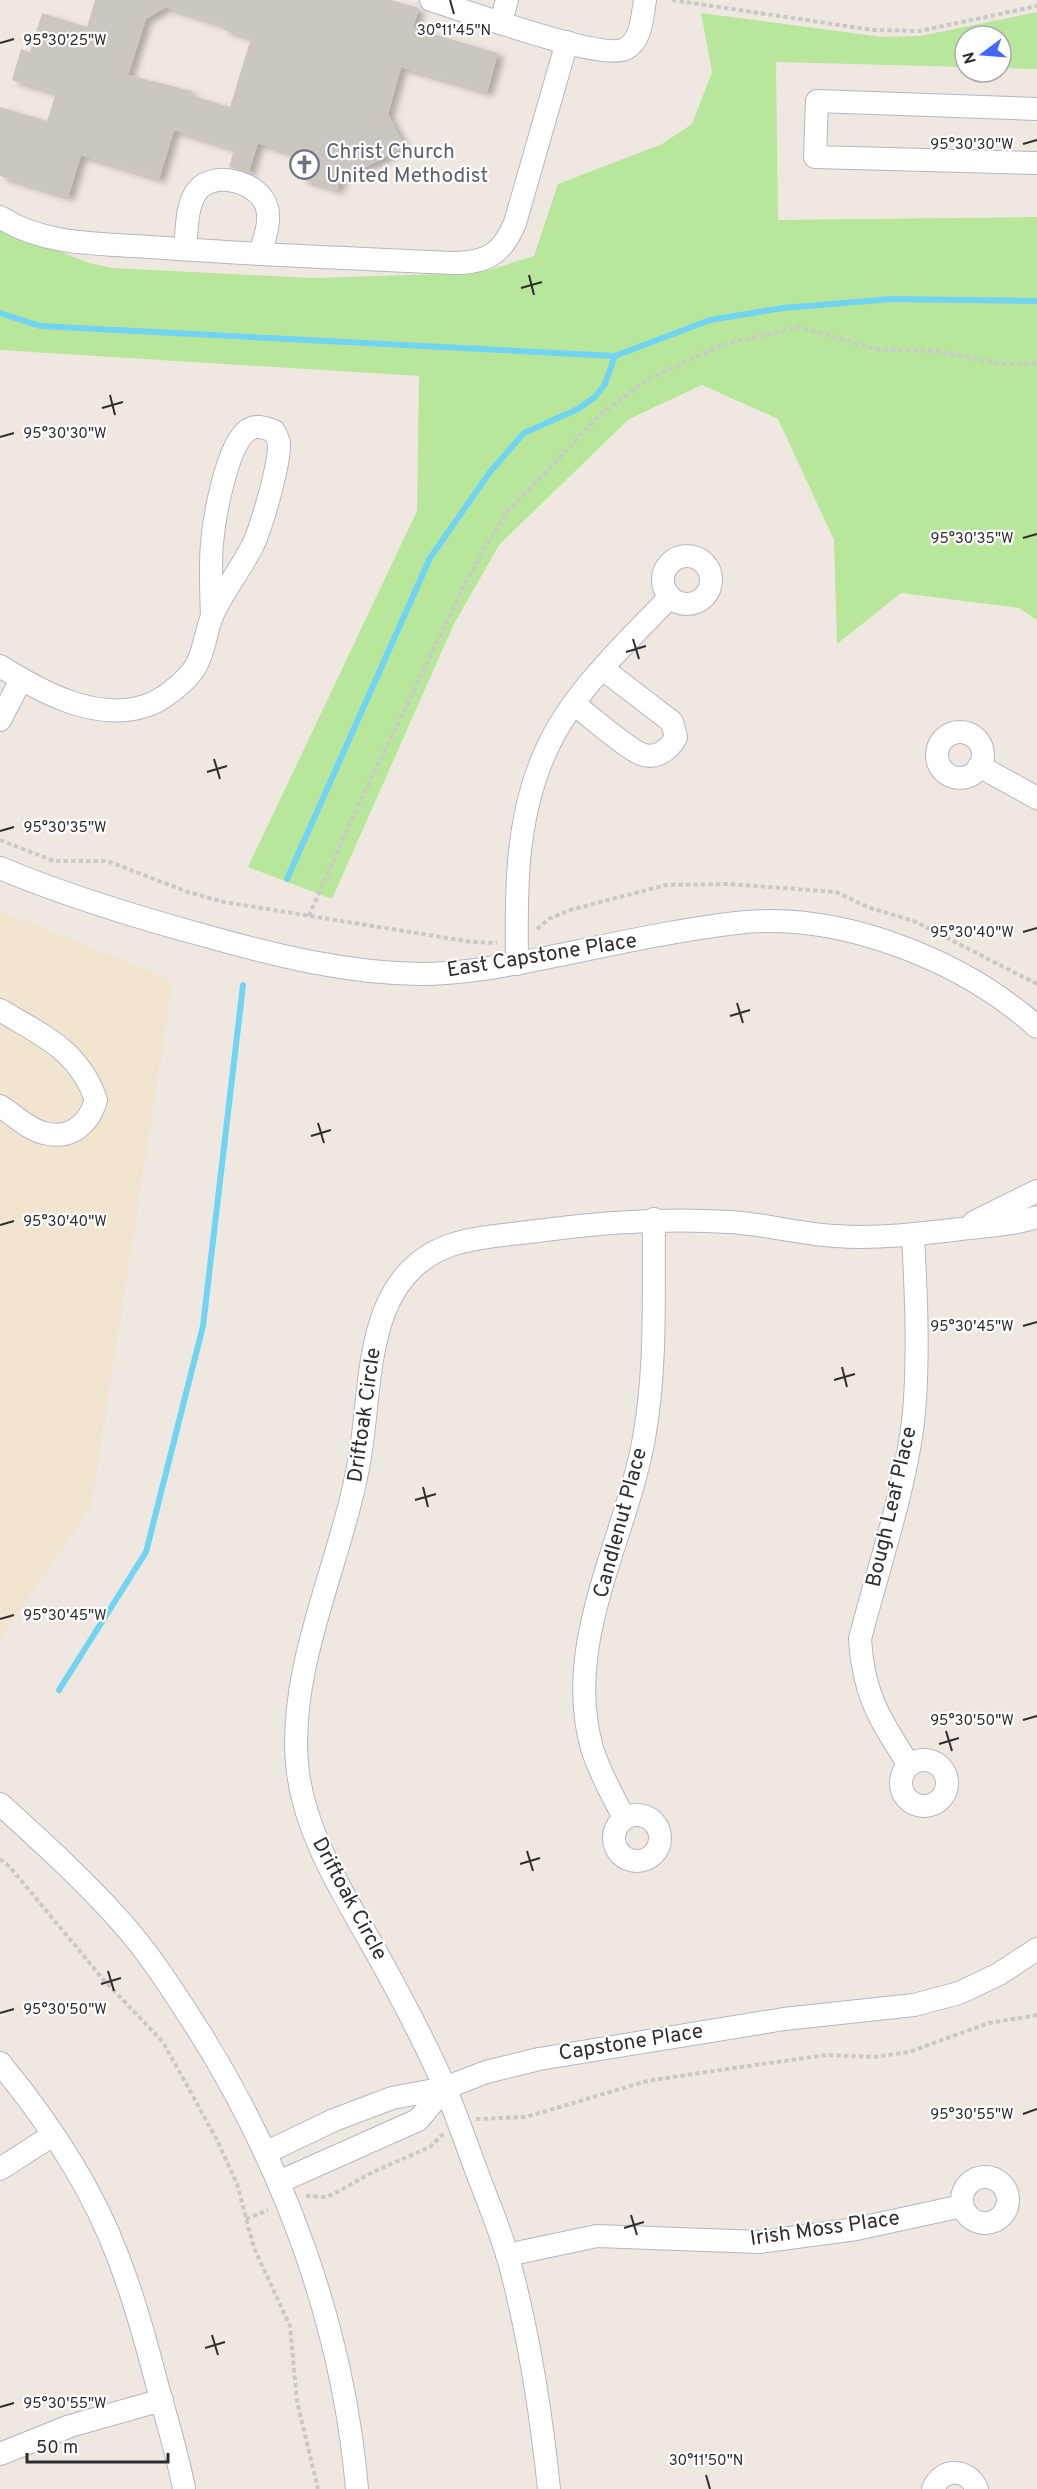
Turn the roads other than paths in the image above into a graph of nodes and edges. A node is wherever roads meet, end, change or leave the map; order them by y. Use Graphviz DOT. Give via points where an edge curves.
graph roads {
  1 [pos="431,0"];
  2 [pos="645,0"];
  3 [pos="504,10"];
  4 [pos="567,42"];
  5 [pos="1037,109"];
  6 [pos="1037,163"];
  7 [pos="0,218"];
  8 [pos="185,249"];
  9 [pos="260,254"];
  10 [pos="670,597"];
  11 [pos="212,617"];
  12 [pos="0,666"];
  13 [pos="603,669"];
  14 [pos="21,680"];
  15 [pos="575,705"];
  16 [pos="0,720"];
  17 [pos="979,766"];
  18 [pos="1037,798"];
  19 [pos="0,868"];
  20 [pos="517,964"];
  21 [pos="0,1010"];
  22 [pos="1037,1027"];
  23 [pos="0,1106"];
  24 [pos="1037,1191"];
  25 [pos="1037,1217"];
  26 [pos="654,1219"];
  27 [pos="960,1229"];
  28 [pos="913,1235"];
  29 [pos="909,1765"];
  30 [pos="0,1804"];
  31 [pos="624,1818"];
  32 [pos="1037,1949"];
  33 [pos="0,2063"];
  34 [pos="445,2088"];
  35 [pos="53,2134"];
  36 [pos="265,2153"];
  37 [pos="0,2169"];
  38 [pos="283,2192"];
  39 [pos="962,2206"];
  40 [pos="507,2255"];
  41 [pos="162,2400"];
  42 [pos="0,2454"];
  43 [pos="184,2489"];
  44 [pos="357,2489"];
  45 [pos="549,2489"];
  46 [pos="933,2489"];
  47 [pos="977,2489"];
  1 -- 3 [label="street"];
  2 -- 4 [label="street" via="636,39 625,49 606,52"];
  3 -- 4 [label="street"];
  4 -- 9 [label="street" via="515,223 498,251 486,258 453,263"];
  5 -- 6 [label="street" via="817,101 815,157"];
  7 -- 8 [label="street" via="48,239"];
  8 -- 9 [label="street"];
  8 -- 9 [label="street" via="194,196 205,184 223,181 255,189 265,201 269,219"];
  10 -- 13 [label="street"];
  11 -- 11 [label="street" via="254,544 276,464 279,442 274,431 260,426 249,429 238,440 221,495 212,540"];
  11 -- 14 [label="street" via="194,670 177,687 147,706 105,711"];
  12 -- 14 [label="street"];
  13 -- 15 [label="street"];
  13 -- 15 [label="street" via="672,722 675,737 669,749 657,755 641,754"];
  14 -- 16 [label="street"];
  15 -- 20 [label="street" via="544,754 523,828 516,887"];
  17 -- 18 [label="street"];
  19 -- 20 [label="street, East Capstone Place" via="58,892 157,923 335,968 422,974 476,972"];
  20 -- 22 [label="street, East Capstone Place" via="738,923 812,925 882,941 960,972"];
  21 -- 23 [label="street" via="60,1046 79,1064 96,1100 88,1120 78,1130 65,1133 43,1133"];
  24 -- 27 [label="street, Driftoak Circle"];
  25 -- 27 [label="street, Driftoak Circle"];
  26 -- 28 [label="street, Driftoak Circle" via="736,1222 836,1236"];
  26 -- 31 [label="street, Candlenut Place" via="649,1407 644,1441 594,1619 585,1665 584,1696 592,1749"];
  26 -- 34 [label="street, Driftoak Circle" via="476,1239 450,1246 410,1270 386,1302 377,1333 359,1464 305,1670 296,1735 297,1769 315,1834 337,1882 397,1989"];
  27 -- 28 [label="street, Driftoak Circle"];
  28 -- 29 [label="street, Bough Leaf Place" via="914,1413 908,1453 860,1639 861,1666 878,1718"];
  30 -- 36 [label="street" via="83,1881 166,1980 220,2066"];
  32 -- 34 [label="street, Capstone Place" via="999,1974 959,1993 914,2005 784,2019 539,2059 486,2072"];
  33 -- 35 [label="street"];
  34 -- 36 [label="street, Capstone Place" via="392,2098"];
  34 -- 38 [label="street, Capstone Place" via="418,2120"];
  34 -- 40 [label="street, Driftoak Circle"];
  35 -- 37 [label="street"];
  35 -- 41 [label="street" via="94,2205 117,2255"];
  36 -- 38 [label="street"];
  38 -- 44 [label="street" via="332,2340 346,2400"];
  39 -- 40 [label="street, Irish Moss Place" via="856,2229 760,2242 597,2236"];
  40 -- 45 [label="street, Driftoak Circle" via="526,2333"];
  41 -- 42 [label="street" via="70,2427"];
  41 -- 43 [label="street"];
  46 -- 47 [label="street" via="940,2478 954,2472 968,2476"];
}
